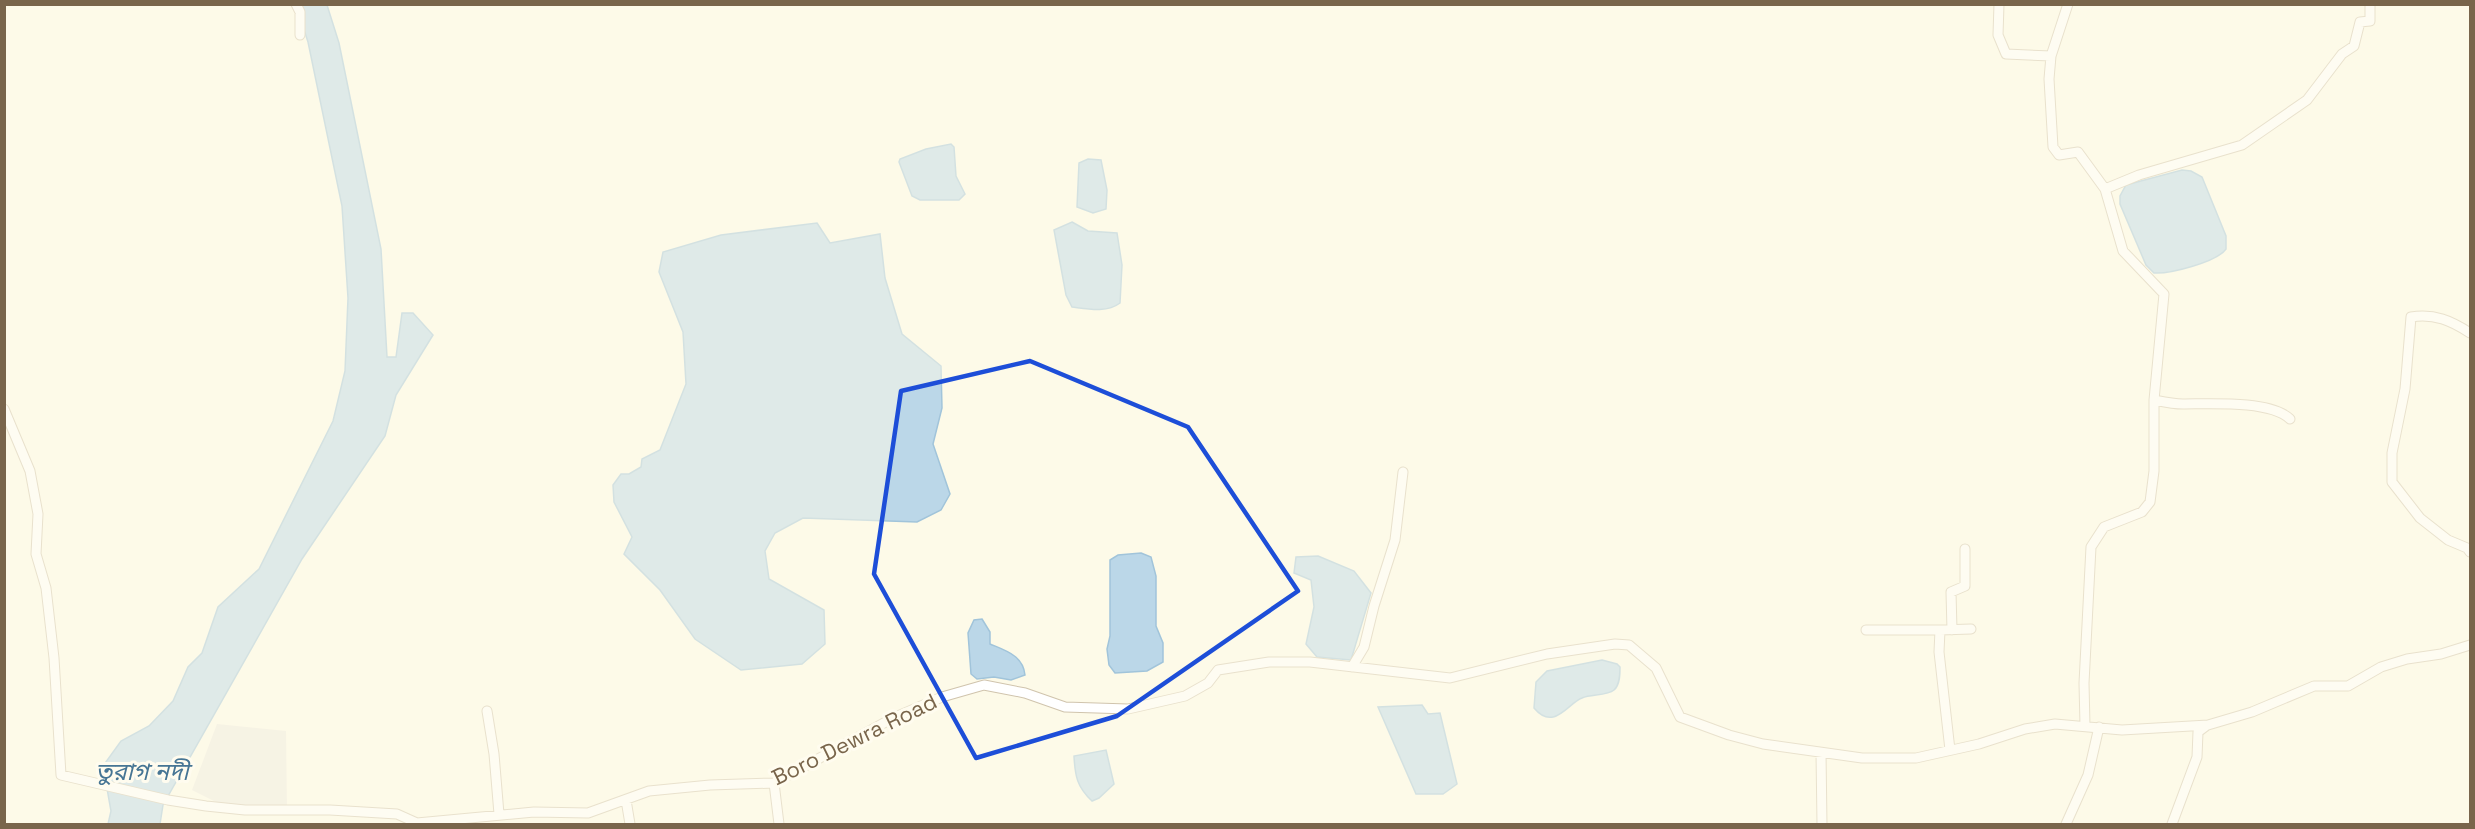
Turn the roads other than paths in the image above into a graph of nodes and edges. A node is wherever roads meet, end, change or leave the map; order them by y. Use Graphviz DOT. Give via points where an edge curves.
graph roads {
  1 [pos="296,4"];
  2 [pos="1999,4"];
  3 [pos="2068,4"];
  4 [pos="2370,4"];
  5 [pos="300,35"];
  6 [pos="2051,57"];
  7 [pos="2105,189"];
  8 [pos="2470,333"];
  9 [pos="2154,400"];
  10 [pos="4,409"];
  11 [pos="2290,419"];
  12 [pos="1403,472"];
  13 [pos="1965,549"];
  14 [pos="2470,552"];
  15 [pos="1971,629"];
  16 [pos="1866,630"];
  17 [pos="1940,630"];
  18 [pos="1952,630"];
  19 [pos="2470,645"];
  20 [pos="1352,667"];
  21 [pos="487,711"];
  22 [pos="2208,725"];
  23 [pos="2085,726"];
  24 [pos="2099,728"];
  25 [pos="1950,750"];
  26 [pos="1821,753"];
  27 [pos="774,783"];
  28 [pos="626,801"];
  29 [pos="499,814"];
  30 [pos="630,825"];
  31 [pos="779,825"];
  32 [pos="1822,825"];
  33 [pos="2066,825"];
  34 [pos="2172,825"];
  1 -- 5 [label="street"];
  2 -- 6 [label="street" via="1998,35 2006,54"];
  3 -- 6 [label="street"];
  4 -- 7 [label="street" via="2370,21 2360,22 2354,46 2342,54 2307,100 2242,145"];
  6 -- 7 [label="street" via="2053,147 2059,155 2078,152"];
  7 -- 9 [label="street" via="2124,251 2164,294"];
  8 -- 14 [label="street" via="2441,318 2411,317 2403,409 2395,428 2392,482 2420,518"];
  9 -- 11 [label="street" via="2250,406"];
  9 -- 23 [label="street" via="2154,480 2150,502 2142,512 2104,527 2091,547"];
  10 -- 29 [label="street, Boro Dewra Road" via="30,471 38,514 36,554 46,588 54,658 61,775 168,800 245,810 397,814 417,823"];
  12 -- 20 [label="street" via="1395,540 1364,647"];
  13 -- 18 [label="street" via="1965,586 1951,592"];
  15 -- 18 [label="street"];
  16 -- 17 [label="street"];
  17 -- 18 [label="street"];
  17 -- 25 [label="street"];
  19 -- 22 [label="street, Boro Dewra Road" via="2381,667 2348,686 2314,686 2253,712"];
  20 -- 26 [label="street, Boro Dewra Road" via="1450,678 1547,654 1629,645 1656,668 1680,717 1763,744"];
  20 -- 27 [label="street, Boro Dewra Road" via="1269,662 1218,670 1208,683 1185,696 1128,709 1065,707 1025,693 984,685 942,697 893,718"];
  21 -- 29 [label="street"];
  22 -- 24 [label="street, Boro Dewra Road"];
  22 -- 34 [label="street" via="2199,732 2197,757"];
  23 -- 24 [label="street, Boro Dewra Road"];
  23 -- 25 [label="street, Boro Dewra Road" via="2055,723"];
  24 -- 33 [label="street" via="2088,774"];
  25 -- 26 [label="street, Boro Dewra Road" via="1916,758"];
  26 -- 32 [label="street"];
  27 -- 28 [label="street, Boro Dewra Road" via="649,791"];
  27 -- 31 [label="street"];
  28 -- 29 [label="street, Boro Dewra Road" via="588,813"];
  28 -- 30 [label="street"];
}
